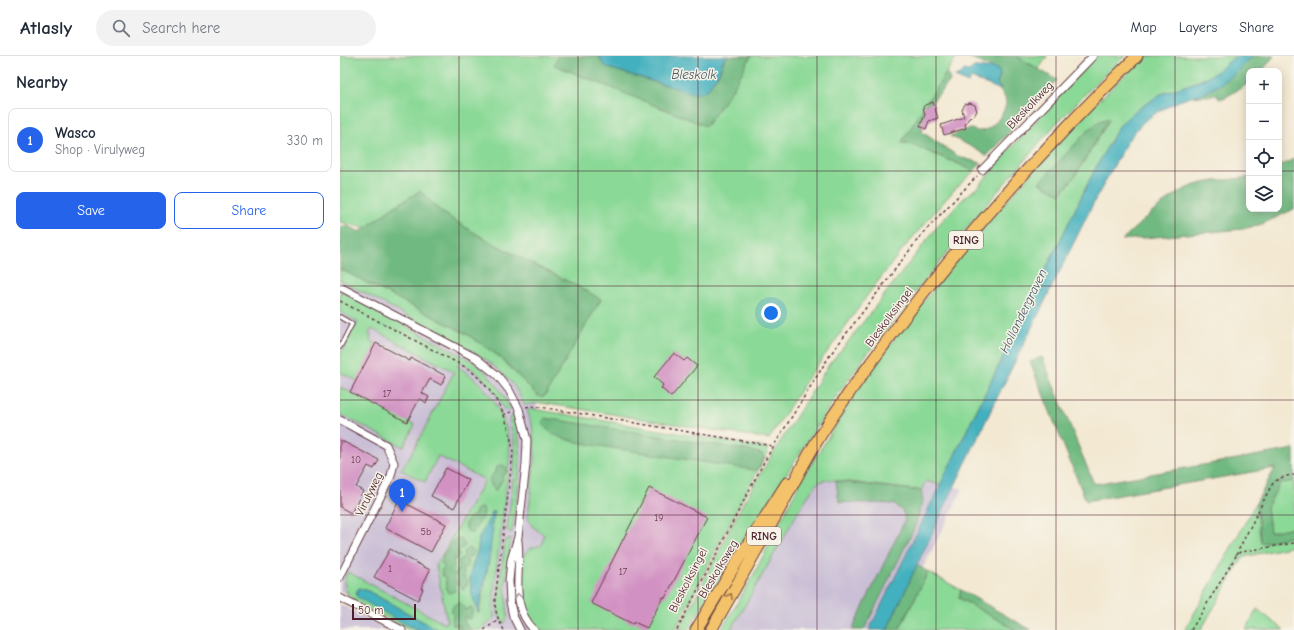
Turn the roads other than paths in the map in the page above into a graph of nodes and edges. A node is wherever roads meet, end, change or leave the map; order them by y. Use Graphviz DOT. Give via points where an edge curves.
graph roads {
  1 [pos="1094,56"];
  2 [pos="1137,56"];
  3 [pos="982,170"];
  4 [pos="340,287"];
  5 [pos="340,317"];
  6 [pos="340,347"];
  7 [pos="340,420"];
  8 [pos="816,442"];
  9 [pos="518,537"];
  10 [pos="340,577"];
  11 [pos="340,598"];
  12 [pos="531,627"];
  13 [pos="402,630"];
  14 [pos="519,630"];
  15 [pos="696,630"];
  16 [pos="711,630"];
  1 -- 3 [label="street, Bleskolkweg"];
  2 -- 8 [label="main road, Bleskolksingel / RING" via="1040,155 967,238 900,323"];
  4 -- 9 [label="street" via="476,358 497,375 509,390 519,409 527,440"];
  5 -- 6 [label="lane" via="352,324"];
  7 -- 10 [label="street, Virulyweg" via="386,445 394,463 391,476"];
  8 -- 15 [label="main road, Bleskolksweg / RING" via="777,497"];
  16 -- 8 [label="main road, Bleskolksingel / RING, one-way"];
  12 -- 9 [label="street, one-way" via="520,609 518,599"];
  9 -- 14 [label="street" via="510,560 509,593 513,616"];
  11 -- 13 [label="street"];
  12 -- 14 [label="street"];
}
